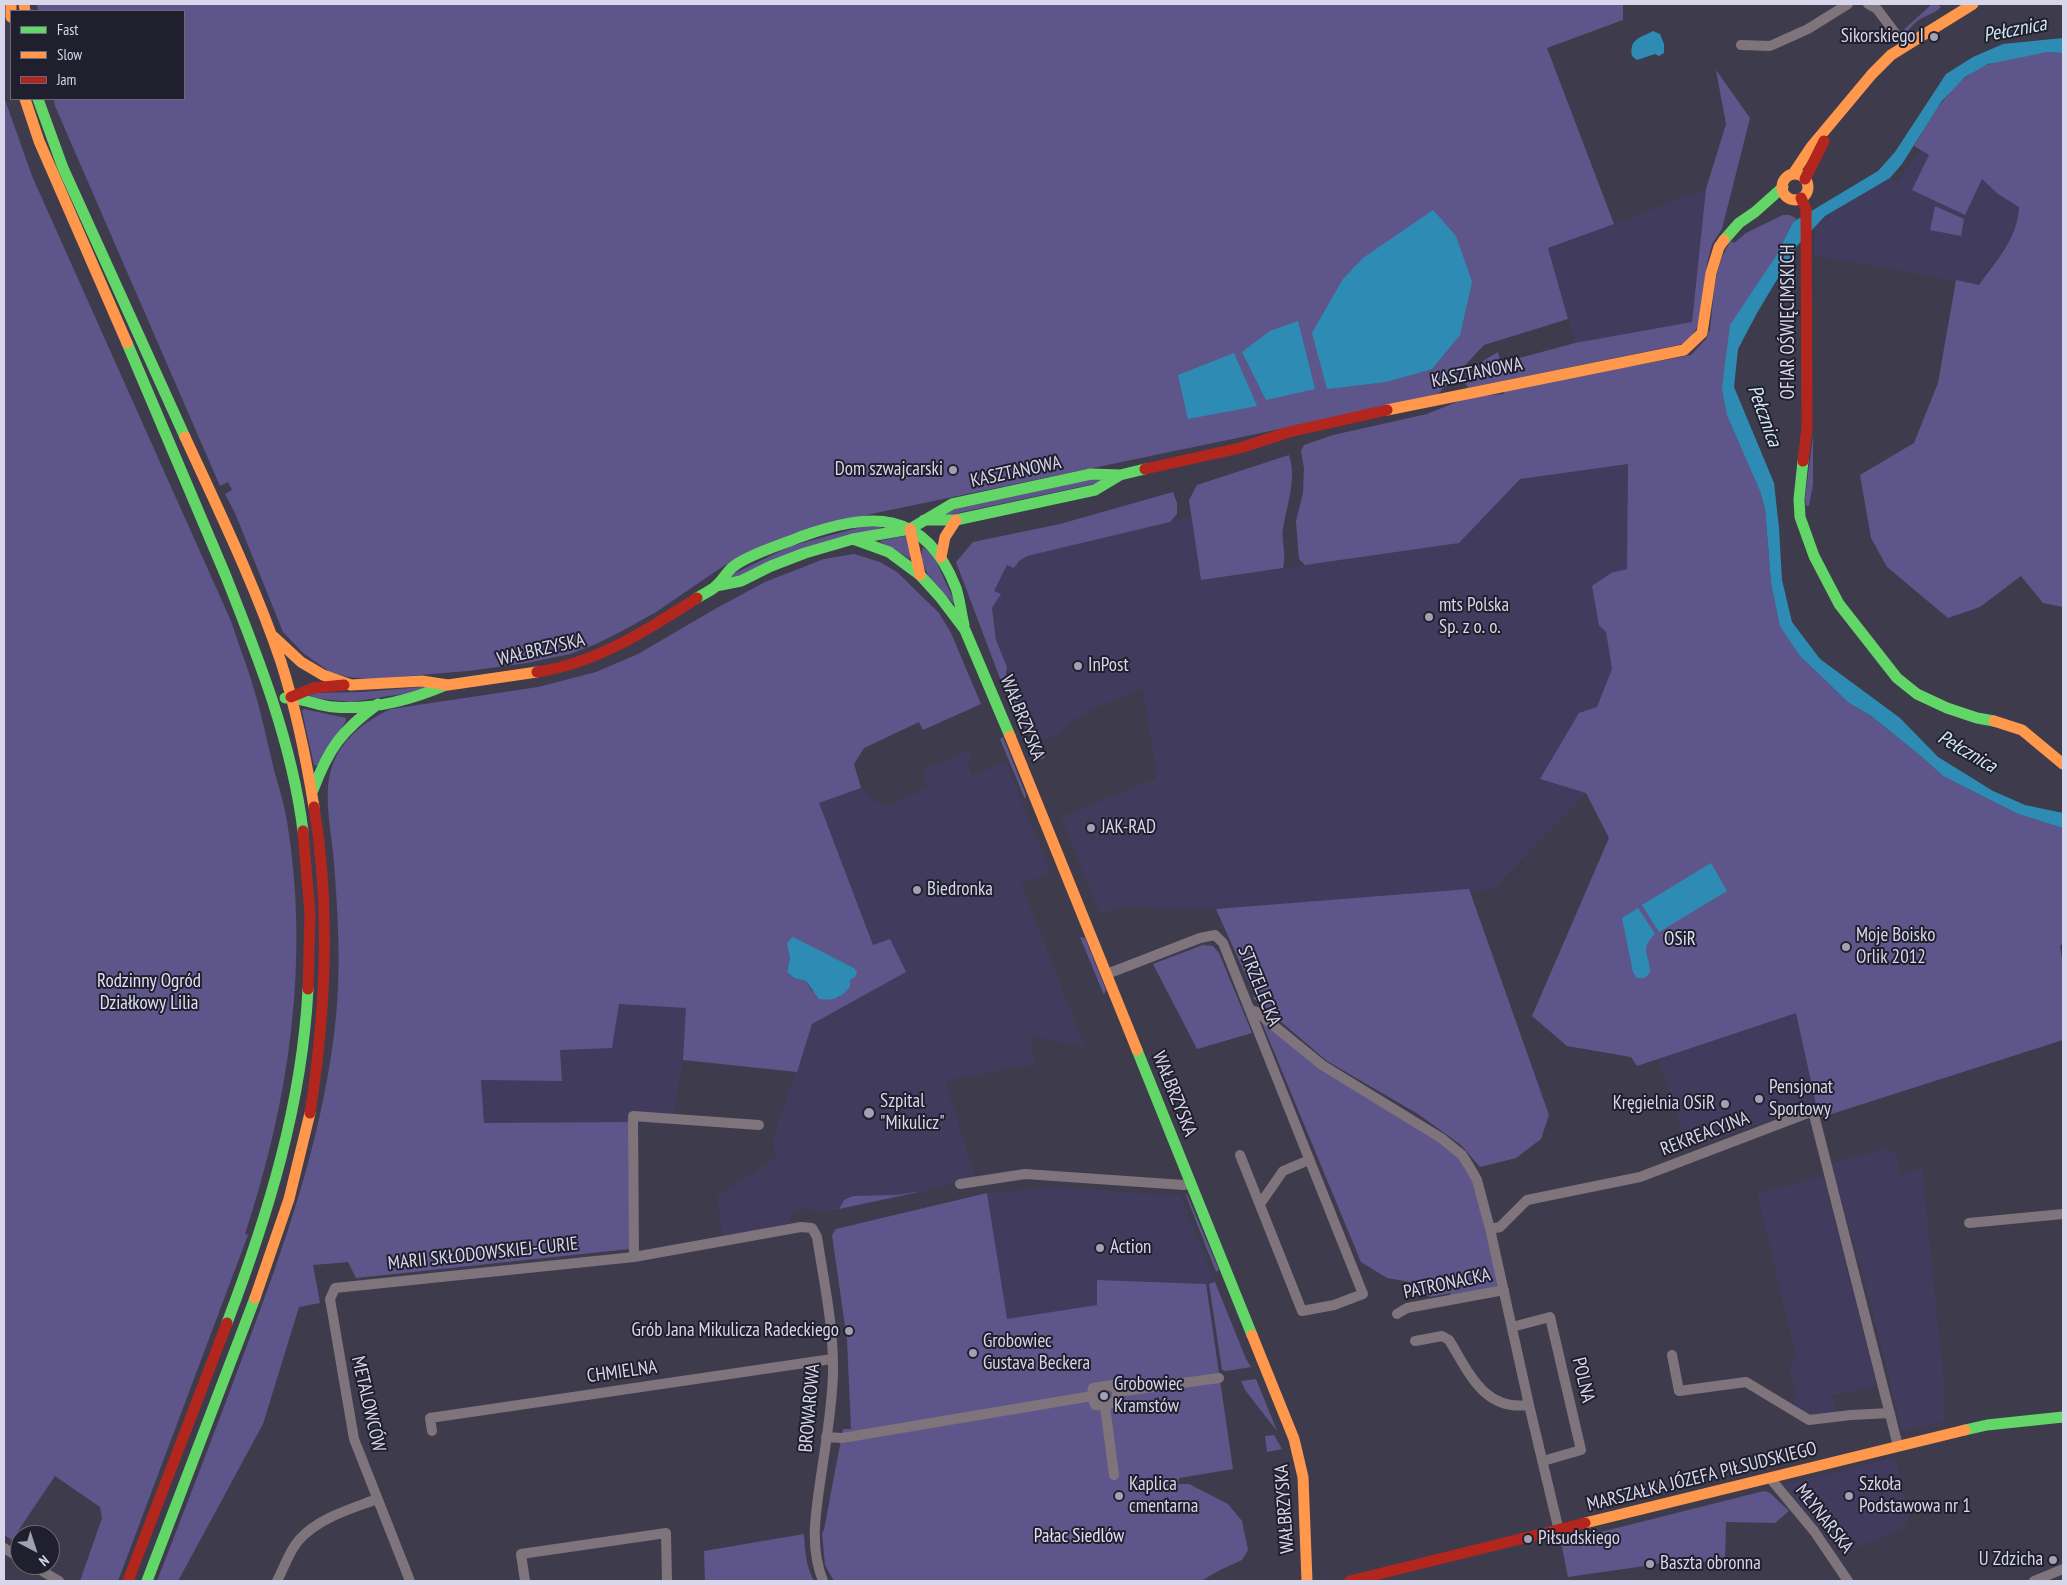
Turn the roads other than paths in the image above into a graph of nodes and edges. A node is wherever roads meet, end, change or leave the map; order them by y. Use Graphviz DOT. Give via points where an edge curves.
graph roads {
  1 [pos="1848,4"];
  2 [pos="1868,4"];
  3 [pos="1973,4"];
  4 [pos="1741,45"];
  5 [pos="1904,46"];
  6 [pos="25,100"];
  7 [pos="38,100"];
  8 [pos="1833,122"];
  9 [pos="1793,174"];
  10 [pos="1805,179"];
  11 [pos="1785,192"];
  12 [pos="1801,198"];
  13 [pos="1120,475"];
  14 [pos="924,520"];
  15 [pos="956,520"];
  16 [pos="910,529"];
  17 [pos="853,539"];
  18 [pos="941,556"];
  19 [pos="920,575"];
  20 [pos="716,586"];
  21 [pos="965,630"];
  22 [pos="271,634"];
  23 [pos="351,685"];
  24 [pos="446,685"];
  25 [pos="291,697"];
  26 [pos="274,700"];
  27 [pos="378,704"];
  28 [pos="2063,764"];
  29 [pos="313,790"];
  30 [pos="1107,974"];
  31 [pos="1251,1010"];
  32 [pos="758,1125"];
  33 [pos="1240,1155"];
  34 [pos="1309,1160"];
  35 [pos="1190,1183"];
  36 [pos="960,1184"];
  37 [pos="1260,1204"];
  38 [pos="2063,1214"];
  39 [pos="1969,1222"];
  40 [pos="1490,1229"];
  41 [pos="817,1237"];
  42 [pos="634,1257"];
  43 [pos="335,1288"];
  44 [pos="1504,1290"];
  45 [pos="1397,1314"];
  46 [pos="1512,1326"];
  47 [pos="1415,1341"];
  48 [pos="1672,1355"];
  49 [pos="832,1359"];
  50 [pos="1219,1378"];
  51 [pos="1117,1392"];
  52 [pos="1092,1396"];
  53 [pos="1529,1405"];
  54 [pos="1105,1406"];
  55 [pos="1890,1413"];
  56 [pos="2063,1417"];
  57 [pos="432,1431"];
  58 [pos="826,1437"];
  59 [pos="1898,1446"];
  60 [pos="1543,1461"];
  61 [pos="1114,1475"];
  62 [pos="1770,1478"];
  63 [pos="377,1499"];
  64 [pos="1559,1531"];
  65 [pos="2063,1569"];
  66 [pos="128,1581"];
  67 [pos="147,1581"];
  68 [pos="277,1581"];
  69 [pos="410,1581"];
  70 [pos="524,1581"];
  71 [pos="667,1581"];
  72 [pos="824,1581"];
  73 [pos="1307,1581"];
  74 [pos="1350,1581"];
  75 [pos="1848,1581"];
  76 [pos="2034,1581"];
  1 -- 4 [label="street" via="1808,29 1770,46"];
  2 -- 5 [label="street" via="1877,9"];
  3 -- 5 [label="main road"];
  5 -- 8 [label="main road" via="1872,74"];
  6 -- 26 [label="main road" via="42,150 180,466"];
  7 -- 22 [label="main road" via="62,163"];
  8 -- 9 [label="main road"];
  8 -- 10 [label="main road"];
  9 -- 10 [label="main road"];
  9 -- 11 [label="main road" via="1786,179"];
  10 -- 12 [label="main road" via="1807,192"];
  11 -- 12 [label="main road" via="1794,199"];
  11 -- 13 [label="main road, KASZTANOWA" via="1739,223 1719,247 1711,273 1702,333 1684,350 1380,411"];
  12 -- 28 [label="main road, OFIAR OŚWIĘCIMSKICH" via="1806,209 1807,428 1799,499 1800,517 1814,556 1839,604 1897,678 1917,694 1947,708 2022,730"];
  13 -- 14 [label="main road, KASZTANOWA" via="1091,474 952,504"];
  13 -- 15 [label="main road, KASZTANOWA" via="1095,490"];
  14 -- 15 [label="main road, KASZTANOWA"];
  14 -- 16 [label="main road, KASZTANOWA"];
  15 -- 18 [label="main road" via="942,542"];
  16 -- 17 [label="main road, KASZTANOWA"];
  16 -- 18 [label="main road, WAŁBRZYSKA"];
  16 -- 19 [label="main road"];
  16 -- 20 [label="main road, WAŁBRZYSKA" via="882,520 856,522 815,532 734,566"];
  17 -- 19 [label="main road, WAŁBRZYSKA" via="889,552"];
  17 -- 20 [label="main road, WAŁBRZYSKA" via="786,560 741,581"];
  18 -- 21 [label="main road, WAŁBRZYSKA" via="956,589"];
  19 -- 21 [label="main road, WAŁBRZYSKA"];
  20 -- 24 [label="main road, WAŁBRZYSKA" via="628,641 575,663"];
  21 -- 30 [label="main road, WAŁBRZYSKA"];
  22 -- 23 [label="main road, WAŁBRZYSKA" via="308,666"];
  22 -- 25 [label="main road"];
  23 -- 24 [label="main road, WAŁBRZYSKA" via="422,681"];
  23 -- 25 [label="main road" via="313,688"];
  24 -- 27 [label="main road, WAŁBRZYSKA" via="423,696"];
  25 -- 26 [label="main road, WAŁBRZYSKA"];
  25 -- 27 [label="main road, WAŁBRZYSKA" via="334,707"];
  25 -- 29 [label="main road"];
  26 -- 66 [label="main road" via="296,788 307,878 308,987 300,1069 289,1130 260,1230"];
  27 -- 29 [label="main road" via="351,723 335,741"];
  29 -- 67 [label="main road" via="323,865 326,956 321,1038 308,1120 297,1171 276,1238"];
  30 -- 31 [label="street, STRZELECKA" via="1215,935 1223,943"];
  30 -- 35 [label="main road, WAŁBRZYSKA"];
  31 -- 34 [label="street, STRZELECKA"];
  31 -- 40 [label="street" via="1322,1065 1441,1138 1462,1156 1477,1180"];
  32 -- 42 [label="street" via="633,1116"];
  33 -- 37 [label="street, STRZELECKA"];
  34 -- 37 [label="street" via="1283,1171"];
  34 -- 37 [label="street, STRZELECKA" via="1363,1294 1334,1305 1302,1311"];
  35 -- 36 [label="street" via="1184,1186 1025,1174"];
  35 -- 73 [label="main road, WAŁBRZYSKA" via="1300,1458"];
  38 -- 39 [label="street"];
  40 -- 44 [label="street"];
  40 -- 55 [label="street, REKREACYJNA" via="1500,1227 1528,1200 1640,1177 1813,1112"];
  41 -- 42 [label="street, MARII SKŁODOWSKIEJ-CURIE" via="812,1228 801,1227"];
  41 -- 49 [label="street, BROWAROWA"];
  42 -- 43 [label="street, MARII SKŁODOWSKIEJ-CURIE"];
  43 -- 63 [label="street, METALOWCÓW" via="330,1299 349,1414 354,1439"];
  44 -- 45 [label="street, PATRONACKA" via="1407,1308"];
  44 -- 46 [label="street"];
  46 -- 53 [label="street"];
  46 -- 60 [label="street, POLNA" via="1550,1317 1581,1450"];
  47 -- 53 [label="street" via="1442,1336 1449,1340 1486,1395 1520,1406"];
  48 -- 55 [label="street" via="1678,1391 1746,1382 1810,1420"];
  49 -- 57 [label="street, CHMIELNA" via="430,1418"];
  49 -- 58 [label="street, BROWAROWA"];
  50 -- 51 [label="street"];
  51 -- 52 [label="street" via="1113,1385 1098,1386 1093,1388"];
  51 -- 54 [label="street" via="1116,1401"];
  52 -- 54 [label="street" via="1095,1405"];
  52 -- 58 [label="street" via="842,1438"];
  53 -- 60 [label="street"];
  54 -- 61 [label="street"];
  55 -- 59 [label="street, REKREACYJNA"];
  56 -- 59 [label="main road, MARSZAŁKA JÓZEFA PIŁSUDSKIEGO" via="1987,1425"];
  58 -- 72 [label="street, BROWAROWA" via="814,1530 818,1568"];
  59 -- 62 [label="main road, MARSZAŁKA JÓZEFA PIŁSUDSKIEGO"];
  60 -- 64 [label="street"];
  62 -- 64 [label="main road, MARSZAŁKA JÓZEFA PIŁSUDSKIEGO"];
  62 -- 75 [label="street, MŁYNARSKA" via="1814,1531"];
  63 -- 68 [label="street" via="308,1531 297,1541"];
  63 -- 69 [label="street, METALOWCÓW"];
  64 -- 74 [label="main road, MARSZAŁKA JÓZEFA PIŁSUDSKIEGO"];
  65 -- 76 [label="street"];
  70 -- 71 [label="street" via="521,1554 666,1533"];
}
